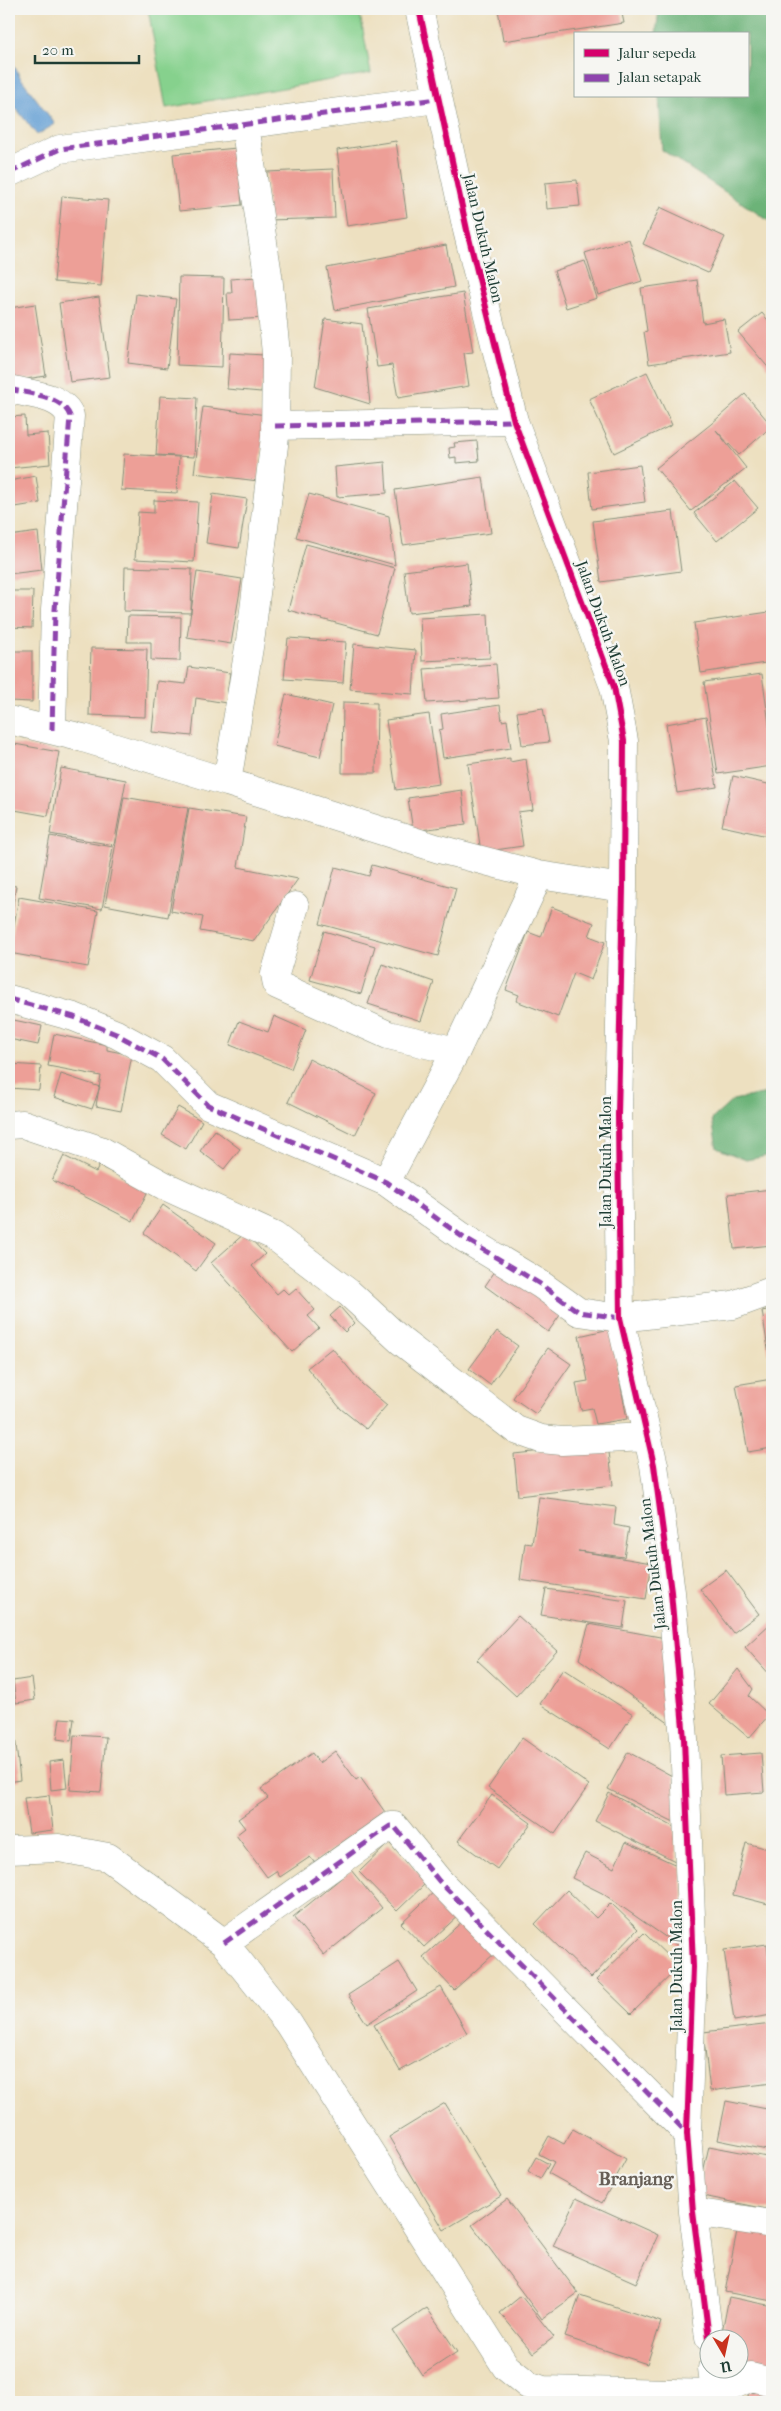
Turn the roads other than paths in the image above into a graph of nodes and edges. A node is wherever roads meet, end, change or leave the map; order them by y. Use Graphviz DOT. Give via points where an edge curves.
graph roads {
  1 [pos="419,9"];
  2 [pos="437,99"];
  3 [pos="245,125"];
  4 [pos="9,173"];
  5 [pos="9,390"];
  6 [pos="514,420"];
  7 [pos="275,426"];
  8 [pos="9,720"];
  9 [pos="52,730"];
  10 [pos="226,782"];
  11 [pos="539,875"];
  12 [pos="624,888"];
  13 [pos="295,906"];
  14 [pos="9,999"];
  15 [pos="456,1051"];
  16 [pos="9,1125"];
  17 [pos="386,1182"];
  18 [pos="772,1291"];
  19 [pos="620,1318"];
  20 [pos="647,1437"];
  21 [pos="9,1850"];
  22 [pos="224,1943"];
  23 [pos="686,2133"];
  24 [pos="693,2212"];
  25 [pos="772,2224"];
  26 [pos="708,2328"];
  27 [pos="772,2382"];
  28 [pos="715,2388"];
  1 -- 2 [label="street, Jalan Dukuh Malon"];
  2 -- 3 [label="street"];
  2 -- 6 [label="street, Jalan Dukuh Malon"];
  3 -- 4 [label="street" via="60,149"];
  3 -- 7 [label="street" via="268,275 276,353"];
  5 -- 9 [label="street" via="60,402 70,416 55,610"];
  6 -- 7 [label="street"];
  6 -- 12 [label="street, Jalan Dukuh Malon" via="614,687 624,741"];
  7 -- 10 [label="street" via="251,635"];
  8 -- 9 [label="street"];
  9 -- 10 [label="street"];
  10 -- 11 [label="street" via="438,849"];
  11 -- 12 [label="street"];
  11 -- 15 [label="street"];
  12 -- 19 [label="street, Jalan Dukuh Malon" via="618,1114"];
  13 -- 15 [label="street" via="275,974 277,985 388,1035"];
  14 -- 17 [label="street" via="74,1017 116,1034 162,1059 208,1105"];
  15 -- 17 [label="street"];
  16 -- 20 [label="street" via="23,1124 100,1150 163,1185 274,1236 516,1430 541,1439 562,1441"];
  17 -- 19 [label="street" via="464,1238 579,1312"];
  18 -- 19 [label="street" via="734,1305"];
  19 -- 20 [label="street, Jalan Dukuh Malon"];
  20 -- 23 [label="street, Jalan Dukuh Malon" via="654,1465 671,1592 684,1739 692,1967"];
  21 -- 22 [label="street" via="59,1848 108,1857"];
  22 -- 23 [label="street" via="394,1826 440,1881"];
  22 -- 28 [label="street" via="288,2023 506,2367 528,2386 543,2390"];
  23 -- 24 [label="street, Jalan Dukuh Malon"];
  24 -- 25 [label="street"];
  24 -- 26 [label="street, Jalan Dukuh Malon"];
  27 -- 28 [label="street" via="750,2377"];
}
